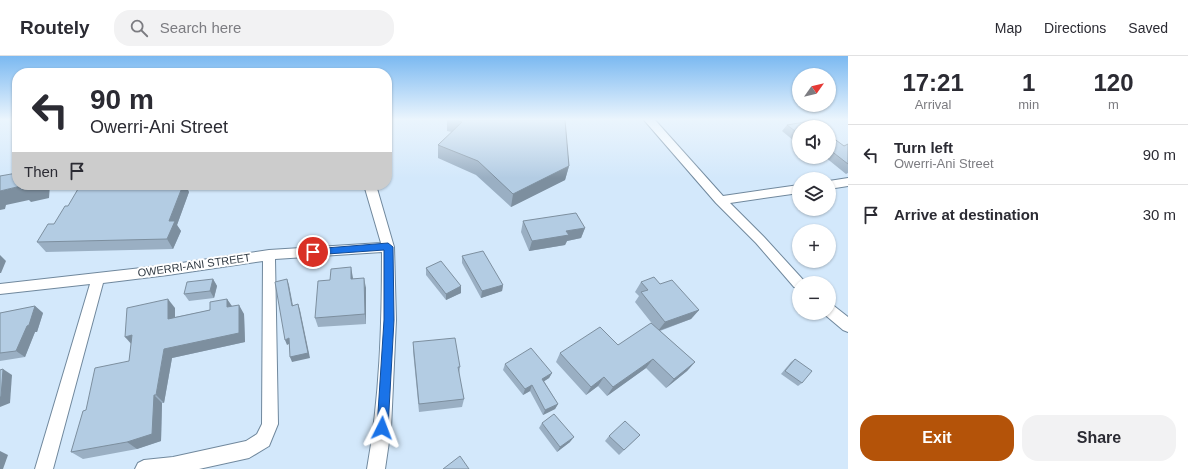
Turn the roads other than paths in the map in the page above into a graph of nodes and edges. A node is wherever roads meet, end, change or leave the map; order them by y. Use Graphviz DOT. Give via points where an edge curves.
graph roads {
  1 [pos="666,139"];
  2 [pos="848,182"];
  3 [pos="836,184"];
  4 [pos="371,190"];
  5 [pos="792,190"];
  6 [pos="720,200"];
  7 [pos="388,247"];
  8 [pos="269,255"];
  9 [pos="793,276"];
  10 [pos="98,278"];
  11 [pos="0,289"];
  12 [pos="836,316"];
  13 [pos="848,326"];
  14 [pos="44,469"];
  15 [pos="144,469"];
  16 [pos="376,469"];
  1 -- 6 [label="street"];
  2 -- 3 [label="street"];
  4 -- 7 [label="street"];
  5 -- 6 [label="street"];
  6 -- 9 [label="street"];
  7 -- 8 [label="street, OWERRI-ANI STREET"];
  7 -- 16 [label="street" via="388,335 382,428"];
  8 -- 10 [label="street, OWERRI-ANI STREET"];
  8 -- 15 [label="street" via="270,424 263,440 249,449 173,466"];
  10 -- 11 [label="street, OWERRI-ANI STREET"];
  10 -- 14 [label="street"];
  12 -- 13 [label="street"];
}
